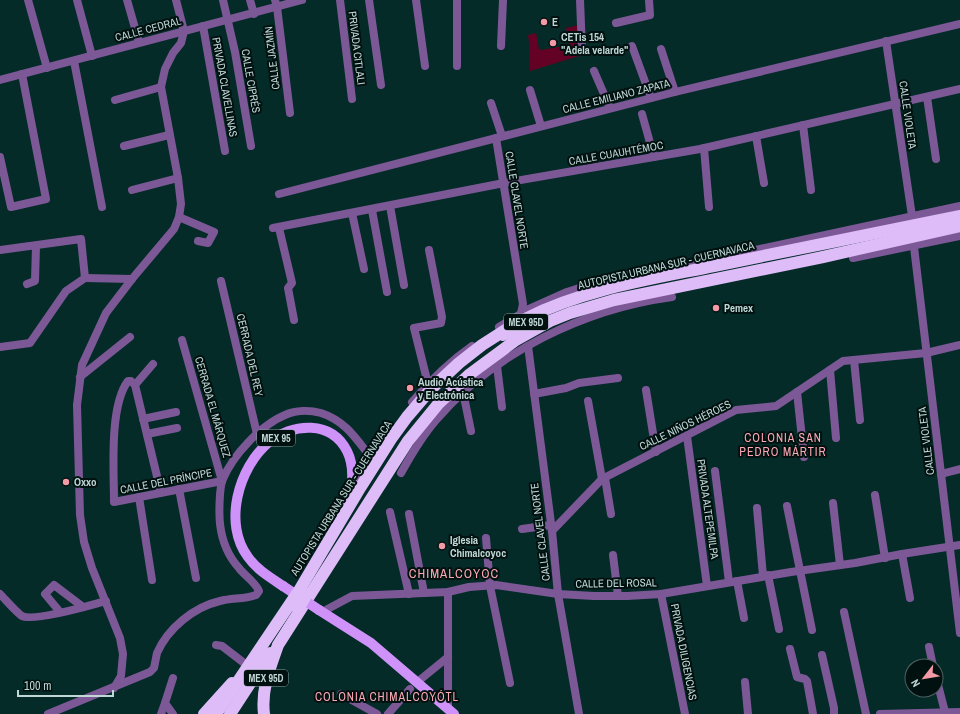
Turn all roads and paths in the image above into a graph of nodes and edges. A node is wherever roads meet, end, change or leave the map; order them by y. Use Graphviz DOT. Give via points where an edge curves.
graph roads {
  1 [pos="28,0"];
  2 [pos="77,0"];
  3 [pos="127,0"];
  4 [pos="176,0"];
  5 [pos="223,0"];
  6 [pos="250,0"];
  7 [pos="302,0"];
  8 [pos="340,0"];
  9 [pos="369,0"];
  10 [pos="416,0"];
  11 [pos="457,0"];
  12 [pos="503,0"];
  13 [pos="580,0"];
  14 [pos="649,0"];
  15 [pos="276,3"];
  16 [pos="254,14"];
  17 [pos="229,20"];
  18 [pos="616,23"];
  19 [pos="960,24"];
  20 [pos="203,26"];
  21 [pos="184,31"];
  22 [pos="140,42"];
  23 [pos="886,42"];
  24 [pos="502,46"];
  25 [pos="632,46"];
  26 [pos="582,49"];
  27 [pos="660,49"];
  28 [pos="92,56"];
  29 [pos="74,61"];
  30 [pos="425,66"];
  31 [pos="457,66"];
  32 [pos="47,68"];
  33 [pos="594,71"];
  34 [pos="22,74"];
  35 [pos="0,78"];
  36 [pos="381,85"];
  37 [pos="161,87"];
  38 [pos="960,89"];
  39 [pos="530,90"];
  40 [pos="675,92"];
  41 [pos="927,97"];
  42 [pos="651,98"];
  43 [pos="352,99"];
  44 [pos="116,100"];
  45 [pos="491,103"];
  46 [pos="896,104"];
  47 [pos="610,108"];
  48 [pos="290,113"];
  49 [pos="642,114"];
  50 [pos="803,125"];
  51 [pos="541,126"];
  52 [pos="169,135"];
  53 [pos="756,136"];
  54 [pos="499,137"];
  55 [pos="124,146"];
  56 [pos="251,146"];
  57 [pos="704,148"];
  58 [pos="225,152"];
  59 [pos="0,157"];
  60 [pos="654,157"];
  61 [pos="936,159"];
  62 [pos="178,178"];
  63 [pos="504,183"];
  64 [pos="764,183"];
  65 [pos="132,190"];
  66 [pos="811,190"];
  67 [pos="279,194"];
  68 [pos="390,206"];
  69 [pos="960,206"];
  70 [pos="102,207"];
  71 [pos="709,207"];
  72 [pos="372,210"];
  73 [pos="352,214"];
  74 [pos="960,215"];
  75 [pos="912,216"];
  76 [pos="179,217"];
  77 [pos="960,220"];
  78 [pos="960,226"];
  79 [pos="960,236"];
  80 [pos="198,241"];
  81 [pos="36,246"];
  82 [pos="914,246"];
  83 [pos="0,250"];
  84 [pos="429,250"];
  85 [pos="823,257"];
  86 [pos="853,258"];
  87 [pos="364,269"];
  88 [pos="671,273"];
  89 [pos="84,278"];
  90 [pos="132,279"];
  91 [pos="221,281"];
  92 [pos="27,284"];
  93 [pos="404,285"];
  94 [pos="387,292"];
  95 [pos="672,297"];
  96 [pos="521,314"];
  97 [pos="294,320"];
  98 [pos="130,337"];
  99 [pos="182,340"];
  100 [pos="960,344"];
  101 [pos="528,346"];
  102 [pos="0,347"];
  103 [pos="926,353"];
  104 [pos="854,360"];
  105 [pos="153,364"];
  106 [pos="496,366"];
  107 [pos="830,370"];
  108 [pos="80,377"];
  109 [pos="618,378"];
  110 [pos="133,383"];
  111 [pos="428,384"];
  112 [pos="646,390"];
  113 [pos="463,392"];
  114 [pos="797,392"];
  115 [pos="534,394"];
  116 [pos="588,401"];
  117 [pos="502,407"];
  118 [pos="176,412"];
  119 [pos="143,419"];
  120 [pos="860,420"];
  121 [pos="177,428"];
  122 [pos="471,431"];
  123 [pos="147,434"];
  124 [pos="257,434"];
  125 [pos="687,436"];
  126 [pos="836,438"];
  127 [pos="656,452"];
  128 [pos="804,457"];
  129 [pos="372,459"];
  130 [pos="960,469"];
  131 [pos="715,471"];
  132 [pos="401,473"];
  133 [pos="941,474"];
  134 [pos="603,479"];
  135 [pos="222,481"];
  136 [pos="179,489"];
  137 [pos="351,489"];
  138 [pos="161,493"];
  139 [pos="875,495"];
  140 [pos="139,497"];
  141 [pos="833,503"];
  142 [pos="787,506"];
  143 [pos="757,508"];
  144 [pos="390,512"];
  145 [pos="409,514"];
  146 [pos="611,514"];
  147 [pos="552,528"];
  148 [pos="522,529"];
  149 [pos="486,538"];
  150 [pos="328,543"];
  151 [pos="960,545"];
  152 [pos="950,546"];
  153 [pos="902,554"];
  154 [pos="613,555"];
  155 [pos="885,558"];
  156 [pos="840,565"];
  157 [pos="800,570"];
  158 [pos="766,576"];
  159 [pos="196,578"];
  160 [pos="152,580"];
  161 [pos="733,581"];
  162 [pos="490,586"];
  163 [pos="707,586"];
  164 [pos="448,592"];
  165 [pos="424,593"];
  166 [pos="0,594"];
  167 [pos="408,594"];
  168 [pos="558,594"];
  169 [pos="661,594"];
  170 [pos="618,596"];
  171 [pos="910,598"];
  172 [pos="106,601"];
  173 [pos="83,607"];
  174 [pos="320,611"];
  175 [pos="60,612"];
  176 [pos="844,612"];
  177 [pos="744,618"];
  178 [pos="779,629"];
  179 [pos="812,630"];
  180 [pos="960,633"];
  181 [pos="216,645"];
  182 [pos="278,645"];
  183 [pos="929,646"];
  184 [pos="790,649"];
  185 [pos="822,655"];
  186 [pos="448,657"];
  187 [pos="931,658"];
  188 [pos="248,666"];
  189 [pos="173,678"];
  190 [pos="421,679"];
  191 [pos="745,682"];
  192 [pos="510,683"];
  193 [pos="114,688"];
  194 [pos="410,689"];
  195 [pos="341,694"];
  196 [pos="941,698"];
  197 [pos="242,700"];
  198 [pos="165,703"];
  199 [pos="451,711"];
  200 [pos="944,712"];
  201 [pos="960,712"];
  202 [pos="48,714"];
  203 [pos="161,714"];
  204 [pos="173,714"];
  205 [pos="204,714"];
  206 [pos="217,714"];
  207 [pos="232,714"];
  208 [pos="241,714"];
  209 [pos="264,714"];
  210 [pos="377,714"];
  211 [pos="388,714"];
  212 [pos="579,714"];
  213 [pos="685,714"];
  214 [pos="748,714"];
  215 [pos="813,714"];
  216 [pos="834,714"];
  217 [pos="866,714"];
  218 [pos="880,714"];
  1 -- 32 [label="street"];
  2 -- 28 [label="street"];
  3 -- 22 [label="street"];
  4 -- 21 [label="street"];
  5 -- 17 [label="street, CALLE CIPRÉS"];
  6 -- 16 [label="street"];
  7 -- 15 [label="street, CALLE CEDRAL"];
  8 -- 43 [label="street, PRIVADA CITLALI"];
  9 -- 36 [label="street"];
  10 -- 30 [label="street"];
  11 -- 31 [label="street"];
  12 -- 24 [label="street"];
  13 -- 26 [label="street"];
  14 -- 18 [label="street" via="650,15"];
  15 -- 16 [label="street, CALLE CEDRAL"];
  15 -- 48 [label="street, CALLE JAZMÍN"];
  16 -- 17 [label="street, CALLE CEDRAL"];
  17 -- 20 [label="street, CALLE CEDRAL"];
  17 -- 56 [label="street, CALLE CIPRÉS"];
  19 -- 23 [label="street, CALLE EMILIANO ZAPATA"];
  20 -- 21 [label="street, CALLE CEDRAL"];
  20 -- 58 [label="street, PRIVADA CLAVELLINAS"];
  21 -- 22 [label="street, CALLE CEDRAL"];
  21 -- 37 [label="street" via="181,42 165,69"];
  22 -- 28 [label="street, CALLE CEDRAL"];
  23 -- 40 [label="street, CALLE EMILIANO ZAPATA"];
  23 -- 46 [label="street, CALLE VIOLETA"];
  25 -- 42 [label="street"];
  27 -- 40 [label="street"];
  28 -- 29 [label="street, CALLE CEDRAL"];
  29 -- 32 [label="street, CALLE CEDRAL"];
  29 -- 70 [label="street"];
  32 -- 34 [label="street, CALLE CEDRAL"];
  33 -- 47 [label="street"];
  34 -- 35 [label="street, CALLE CEDRAL"];
  34 -- 59 [label="street" via="46,199 11,207"];
  37 -- 44 [label="street"];
  37 -- 52 [label="street"];
  38 -- 41 [label="street, CALLE CUAUHTÉMOC"];
  39 -- 51 [label="street"];
  40 -- 42 [label="street, CALLE EMILIANO ZAPATA"];
  41 -- 46 [label="street, CALLE CUAUHTÉMOC"];
  41 -- 61 [label="street"];
  42 -- 47 [label="street, CALLE EMILIANO ZAPATA"];
  45 -- 54 [label="street, CALLE CLAVEL NORTE"];
  46 -- 50 [label="street, CALLE CUAUHTÉMOC"];
  46 -- 75 [label="street, CALLE VIOLETA"];
  47 -- 51 [label="street, CALLE EMILIANO ZAPATA"];
  49 -- 60 [label="street"];
  50 -- 53 [label="street, CALLE CUAUHTÉMOC"];
  50 -- 66 [label="street"];
  51 -- 54 [label="street, CALLE EMILIANO ZAPATA"];
  52 -- 55 [label="street"];
  52 -- 62 [label="street"];
  53 -- 57 [label="street, CALLE CUAUHTÉMOC"];
  53 -- 64 [label="street"];
  54 -- 63 [label="street, CALLE CLAVEL NORTE"];
  54 -- 67 [label="street, CALLE EMILIANO ZAPATA"];
  57 -- 60 [label="street, CALLE CUAUHTÉMOC"];
  57 -- 71 [label="street"];
  60 -- 63 [label="street, CALLE CUAUHTÉMOC"];
  62 -- 65 [label="street"];
  62 -- 76 [label="street" via="181,204"];
  63 -- 68 [label="street, CALLE CUAUHTÉMOC"];
  63 -- 96 [label="street, CALLE CLAVEL NORTE" via="523,304"];
  68 -- 72 [label="street, CALLE CUAUHTÉMOC"];
  68 -- 93 [label="street"];
  69 -- 75 [label="street"];
  72 -- 73 [label="street, CALLE CUAUHTÉMOC"];
  72 -- 94 [label="street"];
  73 -- 87 [label="street"];
  73 -- 97 [label="street, CALLE CUAUHTÉMOC" via="276,228 292,283 288,288"];
  74 -- 88 [label="highway, MEX 95D" via="770,259"];
  74 -- 206 [label="highway, AUTOPISTA URBANA SUR - CUERNAVACA, bridge" via="684,272 576,298 543,310 482,345 437,384 391,439 300,589"];
  75 -- 88 [label="street"];
  76 -- 80 [label="street" via="214,232 208,243"];
  76 -- 90 [label="street" via="174,229"];
  77 -- 207 [label="highway, AUTOPISTA URBANA SUR - CUERNAVACA, bridge" via="600,300 568,310 502,342 449,383 421,412 398,443 367,499"];
  78 -- 85 [label="highway, MEX 95D"];
  79 -- 82 [label="street"];
  81 -- 83 [label="street"];
  81 -- 89 [label="street" via="81,240"];
  81 -- 92 [label="street" via="35,281"];
  82 -- 86 [label="street"];
  82 -- 103 [label="street, CALLE VIOLETA"];
  84 -- 111 [label="street" via="441,323 414,328"];
  85 -- 86 [label="highway" via="838,261"];
  85 -- 182 [label="highway, MEX 95D" via="614,300 550,321 516,340 470,374 439,403 408,441"];
  88 -- 96 [label="street" via="610,278 567,292"];
  88 -- 150 [label="highway, MEX 95D" via="570,302 509,330 489,345 444,382 419,409 394,442"];
  89 -- 90 [label="street"];
  89 -- 102 [label="street" via="66,291 30,343"];
  90 -- 108 [label="street" via="106,313 82,365"];
  91 -- 124 [label="street, CERRADA DEL REY"];
  95 -- 101 [label="street" via="646,300 597,315 568,325"];
  96 -- 111 [label="street" via="458,356"];
  98 -- 108 [label="street"];
  99 -- 135 [label="street, CERRADA EL MÁRQUEZ"];
  100 -- 103 [label="street, CALLE NIÑOS HÉROES"];
  101 -- 106 [label="street"];
  101 -- 115 [label="street, CALLE CLAVEL NORTE"];
  103 -- 104 [label="street, CALLE NIÑOS HÉROES"];
  103 -- 133 [label="street, CALLE VIOLETA"];
  104 -- 107 [label="street, CALLE NIÑOS HÉROES" via="843,360"];
  104 -- 120 [label="street"];
  105 -- 110 [label="street"];
  106 -- 113 [label="street"];
  106 -- 117 [label="street"];
  107 -- 114 [label="street, CALLE NIÑOS HÉROES"];
  107 -- 126 [label="street"];
  108 -- 172 [label="street" via="77,405 80,515 84,542"];
  109 -- 115 [label="street" via="579,383"];
  110 -- 119 [label="street"];
  110 -- 140 [label="street, CALLE DEL PRÍNCIPE" via="128,381 125,385 117,410 113,448 114,502"];
  111 -- 129 [label="street" via="402,414"];
  112 -- 127 [label="street"];
  113 -- 122 [label="street"];
  113 -- 132 [label="street" via="435,420"];
  114 -- 125 [label="street, CALLE NIÑOS HÉROES" via="776,406 736,410"];
  114 -- 128 [label="street"];
  115 -- 147 [label="street, CALLE CLAVEL NORTE"];
  116 -- 134 [label="street"];
  118 -- 119 [label="street"];
  119 -- 123 [label="street"];
  121 -- 123 [label="street"];
  123 -- 138 [label="street"];
  124 -- 129 [label="street" via="286,414 303,410 321,413 350,432"];
  124 -- 135 [label="street" via="236,457"];
  125 -- 127 [label="street, CALLE NIÑOS HÉROES"];
  125 -- 163 [label="street, PRIVADA ALTEPEMILPA"];
  127 -- 134 [label="street, CALLE NIÑOS HÉROES"];
  129 -- 137 [label="street"];
  130 -- 133 [label="street"];
  131 -- 161 [label="street"];
  133 -- 152 [label="street, CALLE VIOLETA"];
  134 -- 146 [label="street"];
  134 -- 147 [label="street, CALLE NIÑOS HÉROES"];
  135 -- 136 [label="street, CALLE DEL PRÍNCIPE"];
  135 -- 193 [label="street" via="220,523 223,541 231,558 259,591 251,596 218,601 182,619 162,644 154,668"];
  136 -- 138 [label="street, CALLE DEL PRÍNCIPE"];
  136 -- 159 [label="street"];
  137 -- 150 [label="main road, MEX 95"];
  137 -- 174 [label="main road, MEX 95, bridge" via="352,470 342,442 324,429 306,428 287,433 269,443 250,466 240,488 236,512 237,531 248,557 265,574"];
  138 -- 140 [label="street, CALLE DEL PRÍNCIPE"];
  139 -- 155 [label="street"];
  140 -- 160 [label="street"];
  141 -- 156 [label="street"];
  142 -- 157 [label="street"];
  143 -- 158 [label="street"];
  144 -- 167 [label="street"];
  145 -- 165 [label="street"];
  147 -- 148 [label="street"];
  147 -- 168 [label="street, CALLE CLAVEL NORTE"];
  149 -- 162 [label="street"];
  150 -- 188 [label="highway, MEX 95D"];
  151 -- 152 [label="street, CALLE DEL ROSAL"];
  152 -- 153 [label="street, CALLE DEL ROSAL"];
  152 -- 180 [label="street, CALLE VIOLETA"];
  153 -- 155 [label="street, CALLE DEL ROSAL"];
  153 -- 171 [label="street"];
  154 -- 170 [label="street"];
  155 -- 156 [label="street, CALLE DEL ROSAL"];
  156 -- 157 [label="street, CALLE DEL ROSAL"];
  157 -- 158 [label="street, CALLE DEL ROSAL"];
  157 -- 179 [label="street"];
  158 -- 161 [label="street, CALLE DEL ROSAL"];
  158 -- 178 [label="street"];
  161 -- 163 [label="street, CALLE DEL ROSAL"];
  161 -- 177 [label="street"];
  162 -- 164 [label="street, CALLE DEL ROSAL"];
  162 -- 168 [label="street, CALLE DEL ROSAL"];
  162 -- 192 [label="street"];
  163 -- 169 [label="street, CALLE DEL ROSAL"];
  164 -- 165 [label="street, CALLE DEL ROSAL"];
  164 -- 186 [label="street"];
  165 -- 167 [label="street, CALLE DEL ROSAL"];
  166 -- 175 [label="street" via="22,616 30,618"];
  167 -- 174 [label="street, CALLE DEL ROSAL" via="352,596"];
  168 -- 170 [label="street, CALLE DEL ROSAL"];
  168 -- 212 [label="street, CALLE CLAVEL NORTE"];
  169 -- 170 [label="street, CALLE DEL ROSAL"];
  169 -- 213 [label="street, PRIVADA DILIGENCIAS"];
  172 -- 173 [label="street"];
  172 -- 193 [label="street" via="120,638 123,654 120,676"];
  173 -- 175 [label="street"];
  173 -- 175 [label="street" via="54,585 46,594"];
  174 -- 199 [label="main road, MEX 95" via="371,643"];
  176 -- 217 [label="street"];
  181 -- 188 [label="street" via="222,646"];
  182 -- 197 [label="main road"];
  182 -- 209 [label="highway, MEX 95D" via="264,689"];
  183 -- 187 [label="street"];
  184 -- 215 [label="street" via="797,677 807,681"];
  185 -- 216 [label="street"];
  186 -- 190 [label="street"];
  186 -- 199 [label="street"];
  188 -- 205 [label="highway"];
  188 -- 206 [label="main road"];
  189 -- 198 [label="street"];
  191 -- 214 [label="street"];
  193 -- 202 [label="street"];
  194 -- 211 [label="street"];
  195 -- 210 [label="street"];
  196 -- 200 [label="street"];
  197 -- 207 [label="main road"];
  197 -- 208 [label="highway"];
  198 -- 203 [label="street"];
  198 -- 204 [label="street"];
  200 -- 201 [label="street"];
  200 -- 218 [label="street"];
}
